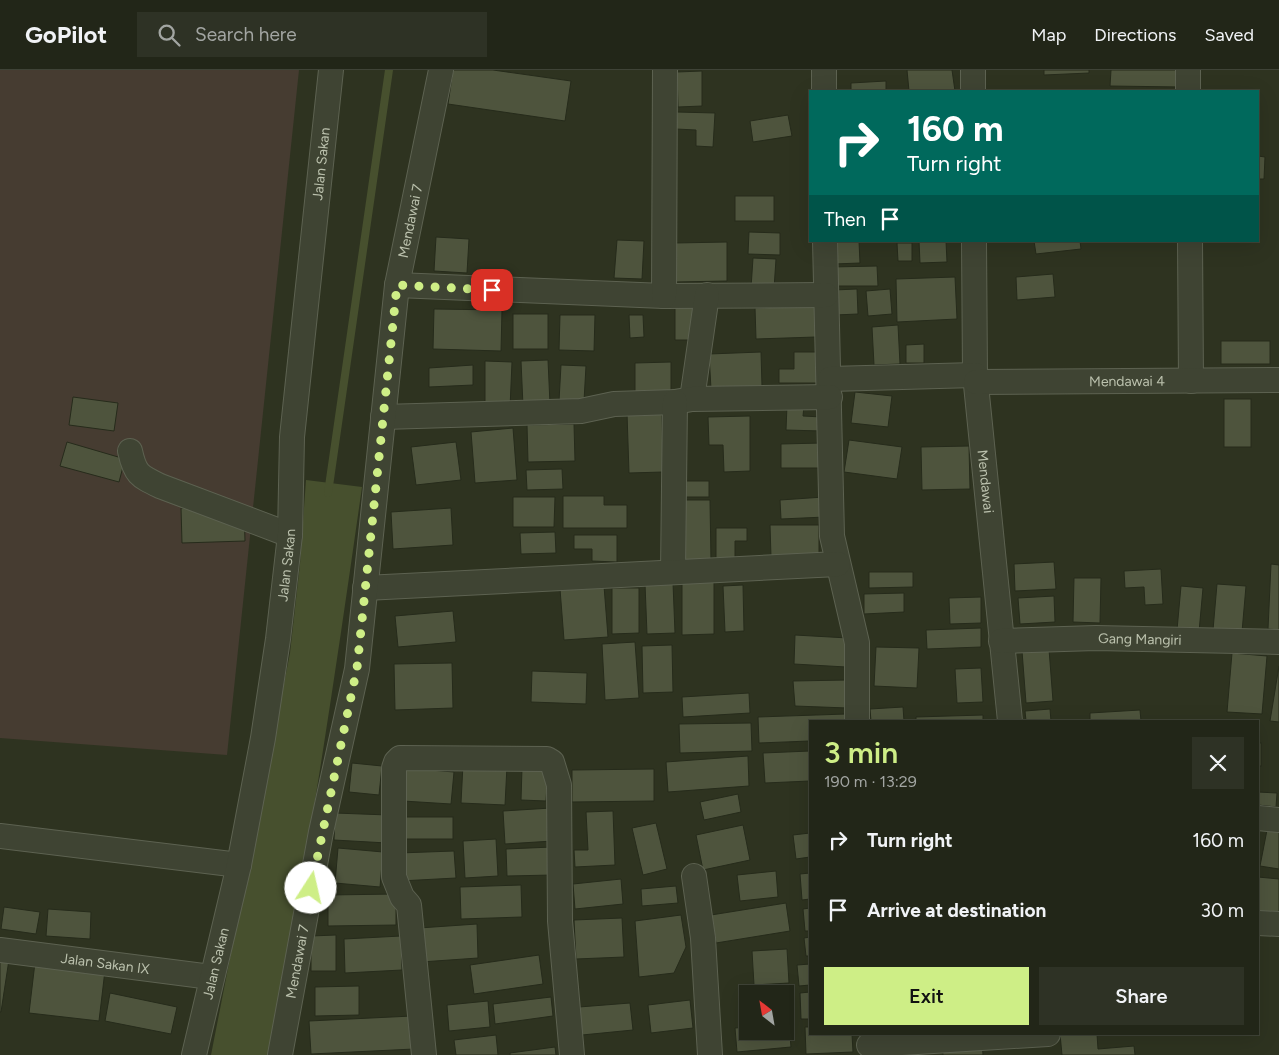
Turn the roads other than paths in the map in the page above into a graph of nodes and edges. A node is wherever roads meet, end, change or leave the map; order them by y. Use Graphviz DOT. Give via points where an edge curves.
graph roads {
  1 [pos="331,70"];
  2 [pos="442,70"];
  3 [pos="664,70"];
  4 [pos="824,70"];
  5 [pos="973,70"];
  6 [pos="1188,70"];
  7 [pos="824,90"];
  8 [pos="973,90"];
  9 [pos="1188,90"];
  10 [pos="825,242"];
  11 [pos="974,242"];
  12 [pos="1190,242"];
  13 [pos="397,285"];
  14 [pos="707,295"];
  15 [pos="826,295"];
  16 [pos="664,296"];
  17 [pos="976,379"];
  18 [pos="1279,380"];
  19 [pos="1191,381"];
  20 [pos="830,388"];
  21 [pos="683,400"];
  22 [pos="383,417"];
  23 [pos="130,451"];
  24 [pos="290,535"];
  25 [pos="838,564"];
  26 [pos="673,572"];
  27 [pos="365,588"];
  28 [pos="1001,641"];
  29 [pos="1279,642"];
  30 [pos="857,720"];
  31 [pos="1010,720"];
  32 [pos="1259,818"];
  33 [pos="1279,820"];
  34 [pos="0,836"];
  35 [pos="240,865"];
  36 [pos="694,876"];
  37 [pos="1259,923"];
  38 [pos="1279,924"];
  39 [pos="0,950"];
  40 [pos="211,977"];
  41 [pos="1032,1035"];
  42 [pos="1048,1035"];
  43 [pos="870,1045"];
  44 [pos="194,1055"];
  45 [pos="280,1055"];
  46 [pos="424,1055"];
  47 [pos="572,1055"];
  48 [pos="710,1055"];
  49 [pos="1050,1055"];
  1 -- 24 [label="street, Jalan Sakan" via="292,437"];
  2 -- 13 [label="street, Mendawai 7"];
  3 -- 16 [label="street"];
  4 -- 7 [label="street"];
  5 -- 8 [label="street"];
  6 -- 9 [label="street"];
  10 -- 15 [label="street"];
  11 -- 17 [label="street, Mendawai"];
  12 -- 19 [label="street"];
  13 -- 16 [label="street"];
  13 -- 22 [label="street, Mendawai 7"];
  14 -- 15 [label="street"];
  14 -- 16 [label="street"];
  14 -- 21 [label="street"];
  15 -- 20 [label="street"];
  17 -- 19 [label="street, Mendawai 4"];
  17 -- 20 [label="street, Mendawai 4"];
  17 -- 28 [label="street, Mendawai"];
  18 -- 19 [label="street, Mendawai 4"];
  20 -- 21 [label="street, Mendawai 4"];
  20 -- 25 [label="street" via="832,536"];
  21 -- 22 [label="street, Mendawai 4" via="614,404 580,411"];
  21 -- 26 [label="street"];
  22 -- 27 [label="street, Mendawai 7"];
  23 -- 24 [label="street" via="134,468 141,477"];
  24 -- 35 [label="street, Jalan Sakan" via="263,738"];
  25 -- 26 [label="street"];
  25 -- 30 [label="street" via="857,644"];
  26 -- 27 [label="street"];
  27 -- 45 [label="street, Mendawai 7" via="357,668 321,832"];
  28 -- 29 [label="street, Gang Mangiri" via="1096,638"];
  28 -- 31 [label="street, Mendawai"];
  32 -- 33 [label="street"];
  34 -- 35 [label="street"];
  35 -- 40 [label="street, Jalan Sakan"];
  36 -- 48 [label="street" via="703,938"];
  37 -- 38 [label="street"];
  39 -- 40 [label="street, Jalan Sakan IX"];
  40 -- 44 [label="street, Jalan Sakan"];
  41 -- 43 [label="street"];
  42 -- 49 [label="street"];
  46 -- 47 [label="street" via="409,905 394,877 394,768 400,758 547,759 552,762 559,785 560,921"];
}
